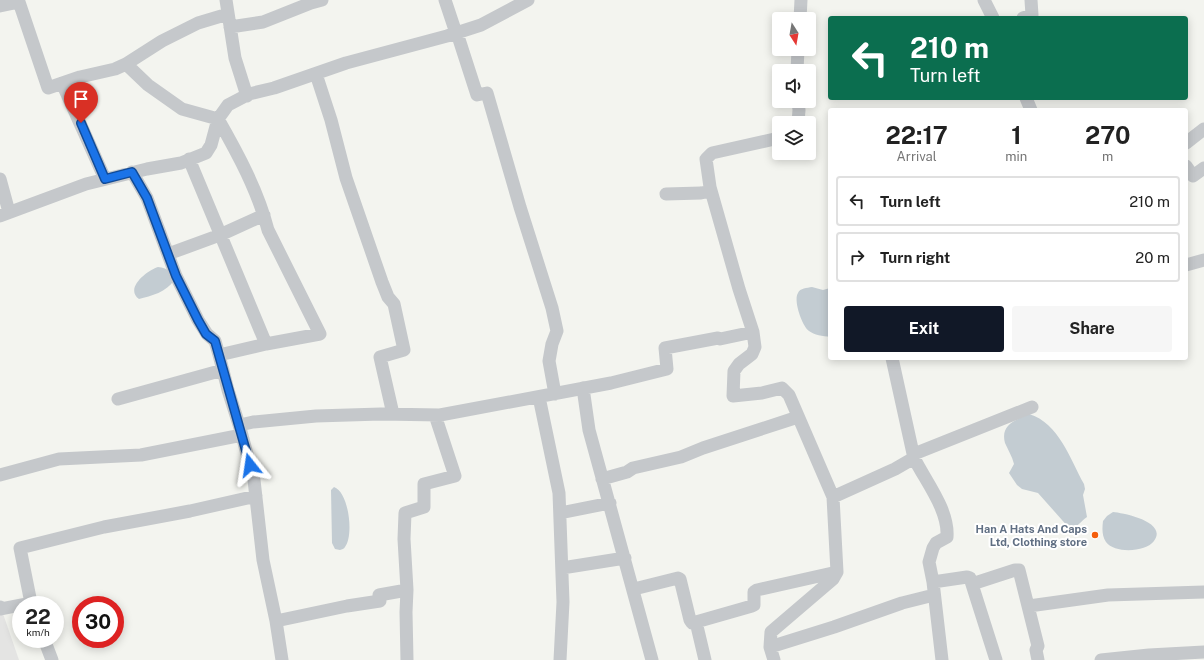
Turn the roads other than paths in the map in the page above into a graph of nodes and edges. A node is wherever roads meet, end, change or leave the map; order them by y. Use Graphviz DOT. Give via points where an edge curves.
graph roads {
  1 [pos="226,0"];
  2 [pos="322,0"];
  3 [pos="445,0"];
  4 [pos="528,0"];
  5 [pos="801,0"];
  6 [pos="984,0"];
  7 [pos="1031,0"];
  8 [pos="18,1"];
  9 [pos="0,6"];
  10 [pos="800,12"];
  11 [pos="992,16"];
  12 [pos="1029,16"];
  13 [pos="229,20"];
  14 [pos="457,33"];
  15 [pos="126,64"];
  16 [pos="316,74"];
  17 [pos="62,83"];
  18 [pos="247,96"];
  19 [pos="218,119"];
  20 [pos="1204,129"];
  21 [pos="772,140"];
  22 [pos="1188,142"];
  23 [pos="189,159"];
  24 [pos="1204,168"];
  25 [pos="1188,169"];
  26 [pos="132,172"];
  27 [pos="0,179"];
  28 [pos="105,179"];
  29 [pos="711,191"];
  30 [pos="666,194"];
  31 [pos="5,214"];
  32 [pos="264,214"];
  33 [pos="220,235"];
  34 [pos="168,254"];
  35 [pos="1204,260"];
  36 [pos="1188,264"];
  37 [pos="753,332"];
  38 [pos="266,344"];
  39 [pos="219,355"];
  40 [pos="892,360"];
  41 [pos="223,370"];
  42 [pos="583,388"];
  43 [pos="555,394"];
  44 [pos="539,397"];
  45 [pos="118,399"];
  46 [pos="1032,407"];
  47 [pos="392,414"];
  48 [pos="435,414"];
  49 [pos="798,416"];
  50 [pos="241,430"];
  51 [pos="914,456"];
  52 [pos="0,475"];
  53 [pos="602,479"];
  54 [pos="256,496"];
  55 [pos="833,497"];
  56 [pos="610,503"];
  57 [pos="560,512"];
  58 [pos="624,558"];
  59 [pos="562,568"];
  60 [pos="837,572"];
  61 [pos="933,582"];
  62 [pos="972,584"];
  63 [pos="634,589"];
  64 [pos="407,590"];
  65 [pos="1204,592"];
  66 [pos="29,596"];
  67 [pos="934,596"];
  68 [pos="1029,606"];
  69 [pos="0,607"];
  70 [pos="12,607"];
  71 [pos="276,621"];
  72 [pos="696,622"];
  73 [pos="770,647"];
  74 [pos="47,648"];
  75 [pos="1204,652"];
  76 [pos="52,660"];
  77 [pos="282,660"];
  78 [pos="407,660"];
  79 [pos="560,660"];
  80 [pos="652,660"];
  81 [pos="705,660"];
  82 [pos="774,660"];
  83 [pos="942,660"];
  84 [pos="996,660"];
  85 [pos="1038,660"];
  86 [pos="1101,660"];
  1 -- 13 [label="street"];
  2 -- 13 [label="street" via="263,22"];
  3 -- 14 [label="street"];
  4 -- 14 [label="street" via="481,25"];
  5 -- 10 [label="street"];
  6 -- 11 [label="street"];
  7 -- 12 [label="street" via="1032,15"];
  8 -- 9 [label="street"];
  8 -- 17 [label="street" via="48,88"];
  13 -- 15 [label="street" via="198,23 162,41"];
  13 -- 18 [label="street" via="235,58"];
  14 -- 16 [label="street" via="346,63"];
  14 -- 43 [label="street" via="477,95 487,93 552,308 557,331 549,361"];
  15 -- 17 [label="street"];
  15 -- 19 [label="street" via="148,85 182,109"];
  16 -- 18 [label="street"];
  16 -- 47 [label="street" via="346,178 382,282 394,304 404,350 380,358"];
  17 -- 28 [label="street"];
  18 -- 19 [label="street" via="228,105"];
  19 -- 23 [label="street" via="212,145 206,153"];
  19 -- 32 [label="street" via="236,151"];
  20 -- 22 [label="street"];
  21 -- 29 [label="street" via="712,153 706,159"];
  23 -- 26 [label="street"];
  23 -- 33 [label="street"];
  24 -- 25 [label="street" via="1193,176"];
  26 -- 28 [label="street"];
  26 -- 34 [label="street" via="147,198"];
  27 -- 31 [label="street"];
  28 -- 31 [label="street"];
  29 -- 30 [label="street"];
  29 -- 37 [label="street"];
  32 -- 33 [label="street"];
  32 -- 38 [label="street" via="268,230 320,334"];
  33 -- 34 [label="street"];
  33 -- 38 [label="street"];
  34 -- 39 [label="street" via="198,320 206,334 215,341"];
  35 -- 36 [label="street"];
  37 -- 42 [label="street" via="664,348 667,369"];
  37 -- 49 [label="street" via="755,346 752,354 738,364 734,371 733,396 782,388 789,395"];
  38 -- 39 [label="street"];
  39 -- 41 [label="street"];
  40 -- 51 [label="street"];
  41 -- 45 [label="street"];
  41 -- 50 [label="street"];
  42 -- 43 [label="street"];
  42 -- 53 [label="street" via="589,430"];
  43 -- 44 [label="street"];
  44 -- 48 [label="street"];
  44 -- 57 [label="street" via="560,492"];
  46 -- 51 [label="street"];
  47 -- 48 [label="street"];
  47 -- 50 [label="street" via="280,419 253,422"];
  48 -- 64 [label="street" via="455,476 424,484 424,507 404,512"];
  49 -- 53 [label="street" via="681,457 633,468"];
  49 -- 55 [label="street"];
  50 -- 52 [label="street" via="141,455 59,459"];
  50 -- 54 [label="street"];
  51 -- 55 [label="street" via="895,468"];
  51 -- 61 [label="street" via="946,518 948,528 947,537 936,543 930,554"];
  53 -- 56 [label="street"];
  54 -- 66 [label="street" via="104,527 20,548"];
  54 -- 71 [label="street" via="263,560"];
  55 -- 60 [label="street"];
  56 -- 57 [label="street"];
  56 -- 58 [label="street"];
  57 -- 59 [label="street"];
  58 -- 59 [label="street"];
  58 -- 63 [label="street"];
  59 -- 79 [label="street"];
  60 -- 72 [label="street" via="757,590 754,592 754,605"];
  60 -- 73 [label="street" via="833,579 771,632"];
  61 -- 62 [label="street" via="967,577"];
  61 -- 67 [label="street"];
  62 -- 68 [label="street" via="1020,570"];
  62 -- 84 [label="street"];
  63 -- 72 [label="street" via="680,579 690,620 692,623"];
  63 -- 80 [label="street"];
  64 -- 71 [label="street" via="379,594 380,601"];
  64 -- 78 [label="street"];
  65 -- 68 [label="street" via="1108,595"];
  67 -- 73 [label="street" via="902,603"];
  67 -- 83 [label="street"];
  68 -- 85 [label="street" via="1038,646"];
  69 -- 70 [label="street"];
  71 -- 77 [label="street"];
  72 -- 81 [label="street"];
  73 -- 82 [label="street"];
  74 -- 76 [label="street"];
  75 -- 86 [label="street"];
}
